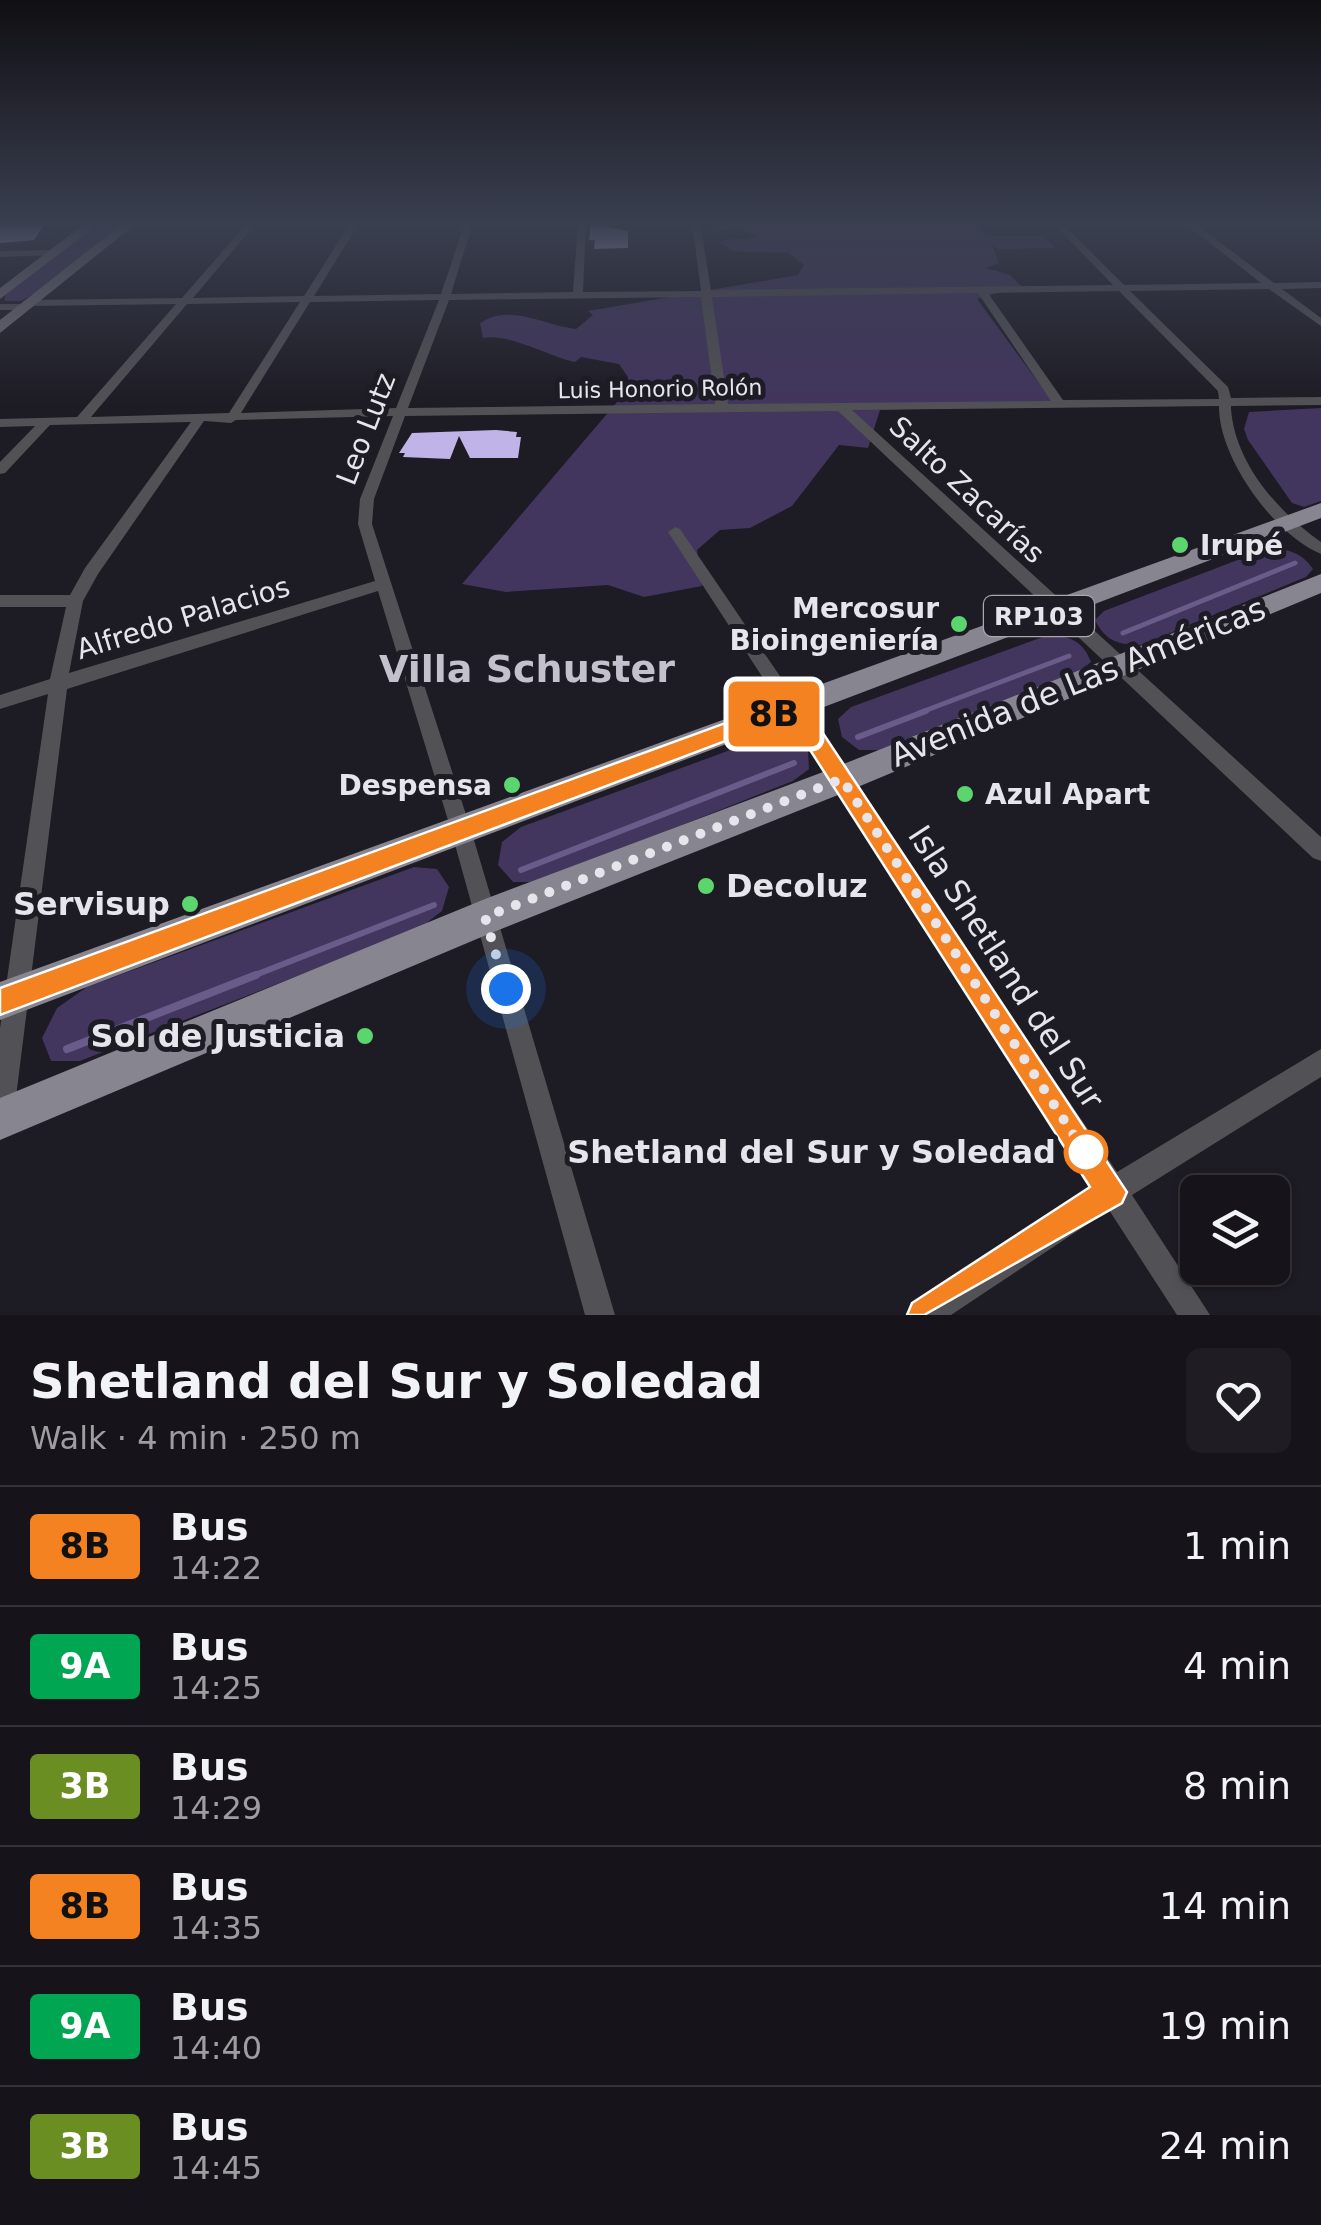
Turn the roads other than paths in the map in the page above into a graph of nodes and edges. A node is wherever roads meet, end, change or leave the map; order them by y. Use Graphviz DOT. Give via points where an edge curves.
graph roads {
  1 [pos="55,283"];
  2 [pos="200,283"];
  3 [pos="319,283"];
  4 [pos="450,283"];
  5 [pos="579,283"];
  6 [pos="705,283"];
  7 [pos="1117,283"];
  8 [pos="1269,283"];
  9 [pos="1273,286"];
  10 [pos="1321,286"];
  11 [pos="1122,288"];
  12 [pos="980,290"];
  13 [pos="706,294"];
  14 [pos="578,296"];
  15 [pos="446,297"];
  16 [pos="310,299"];
  17 [pos="186,300"];
  18 [pos="28,305"];
  19 [pos="0,307"];
  20 [pos="1321,324"];
  21 [pos="0,328"];
  22 [pos="1321,402"];
  23 [pos="1225,403"];
  24 [pos="1061,406"];
  25 [pos="842,407"];
  26 [pos="722,408"];
  27 [pos="402,412"];
  28 [pos="231,419"];
  29 [pos="198,420"];
  30 [pos="80,421"];
  31 [pos="46,422"];
  32 [pos="0,423"];
  33 [pos="0,470"];
  34 [pos="1321,510"];
  35 [pos="1283,523"];
  36 [pos="675,532"];
  37 [pos="1321,550"];
  38 [pos="1321,583"];
  39 [pos="382,584"];
  40 [pos="0,600"];
  41 [pos="76,601"];
  42 [pos="1058,610"];
  43 [pos="1119,666"];
  44 [pos="58,686"];
  45 [pos="0,702"];
  46 [pos="794,706"];
  47 [pos="842,779"];
  48 [pos="462,830"];
  49 [pos="1321,851"];
  50 [pos="485,917"];
  51 [pos="9,998"];
  52 [pos="1321,1062"];
  53 [pos="0,1120"];
  54 [pos="1111,1192"];
  55 [pos="600,1315"];
  56 [pos="924,1315"];
  57 [pos="1194,1315"];
  1 -- 18 [label="street"];
  2 -- 17 [label="street"];
  3 -- 16 [label="street"];
  4 -- 15 [label="street, Leo Lutz"];
  5 -- 14 [label="street"];
  6 -- 13 [label="street"];
  7 -- 11 [label="street"];
  8 -- 9 [label="street"];
  9 -- 10 [label="street"];
  9 -- 11 [label="street"];
  9 -- 20 [label="street"];
  11 -- 12 [label="street"];
  11 -- 23 [label="street" via="1224,390"];
  12 -- 13 [label="street"];
  12 -- 24 [label="street"];
  13 -- 14 [label="street"];
  13 -- 26 [label="street"];
  14 -- 15 [label="street"];
  15 -- 16 [label="street"];
  15 -- 27 [label="street, Leo Lutz"];
  16 -- 17 [label="street"];
  16 -- 28 [label="street"];
  17 -- 18 [label="street"];
  17 -- 30 [label="street"];
  18 -- 19 [label="street"];
  18 -- 21 [label="street"];
  22 -- 23 [label="street, Luis Honorio Rolón"];
  23 -- 24 [label="street, Luis Honorio Rolón"];
  23 -- 35 [label="street" via="1246,473"];
  24 -- 25 [label="street, Luis Honorio Rolón"];
  25 -- 26 [label="street, Luis Honorio Rolón"];
  25 -- 42 [label="street, Salto Zacarías"];
  26 -- 27 [label="street, Luis Honorio Rolón"];
  27 -- 28 [label="street, Luis Honorio Rolón"];
  27 -- 39 [label="street, Leo Lutz" via="367,498 366,524"];
  28 -- 29 [label="street, Luis Honorio Rolón"];
  29 -- 30 [label="street, Luis Honorio Rolón"];
  29 -- 41 [label="street"];
  30 -- 31 [label="street, Luis Honorio Rolón"];
  31 -- 32 [label="street, Luis Honorio Rolón"];
  31 -- 33 [label="street"];
  34 -- 35 [label="main road, RP103"];
  35 -- 37 [label="street"];
  35 -- 42 [label="main road, RP103"];
  36 -- 46 [label="street, Isla Shetland del Sur"];
  38 -- 43 [label="main road, Avenida de Las Américas / RP103"];
  39 -- 44 [label="street, Alfredo Palacios"];
  39 -- 48 [label="street, Leo Lutz"];
  40 -- 41 [label="street"];
  41 -- 44 [label="street"];
  42 -- 43 [label="street, Salto Zacarías"];
  42 -- 46 [label="main road, RP103"];
  43 -- 47 [label="main road, Avenida de Las Américas / RP103"];
  43 -- 49 [label="street, Salto Zacarías"];
  44 -- 45 [label="street, Alfredo Palacios"];
  44 -- 51 [label="street"];
  46 -- 47 [label="street, Isla Shetland del Sur"];
  46 -- 48 [label="main road, RP103"];
  47 -- 50 [label="main road, Avenida de Las Américas / RP103"];
  47 -- 54 [label="street, Isla Shetland del Sur"];
  48 -- 50 [label="street, Leo Lutz"];
  48 -- 51 [label="main road, RP103"];
  50 -- 53 [label="main road, Avenida de Las Américas / RP103"];
  50 -- 55 [label="street, Leo Lutz"];
  51 -- 53 [label="street"];
  52 -- 54 [label="street"];
  54 -- 56 [label="street"];
  54 -- 57 [label="street, Isla Shetland del Sur"];
}
